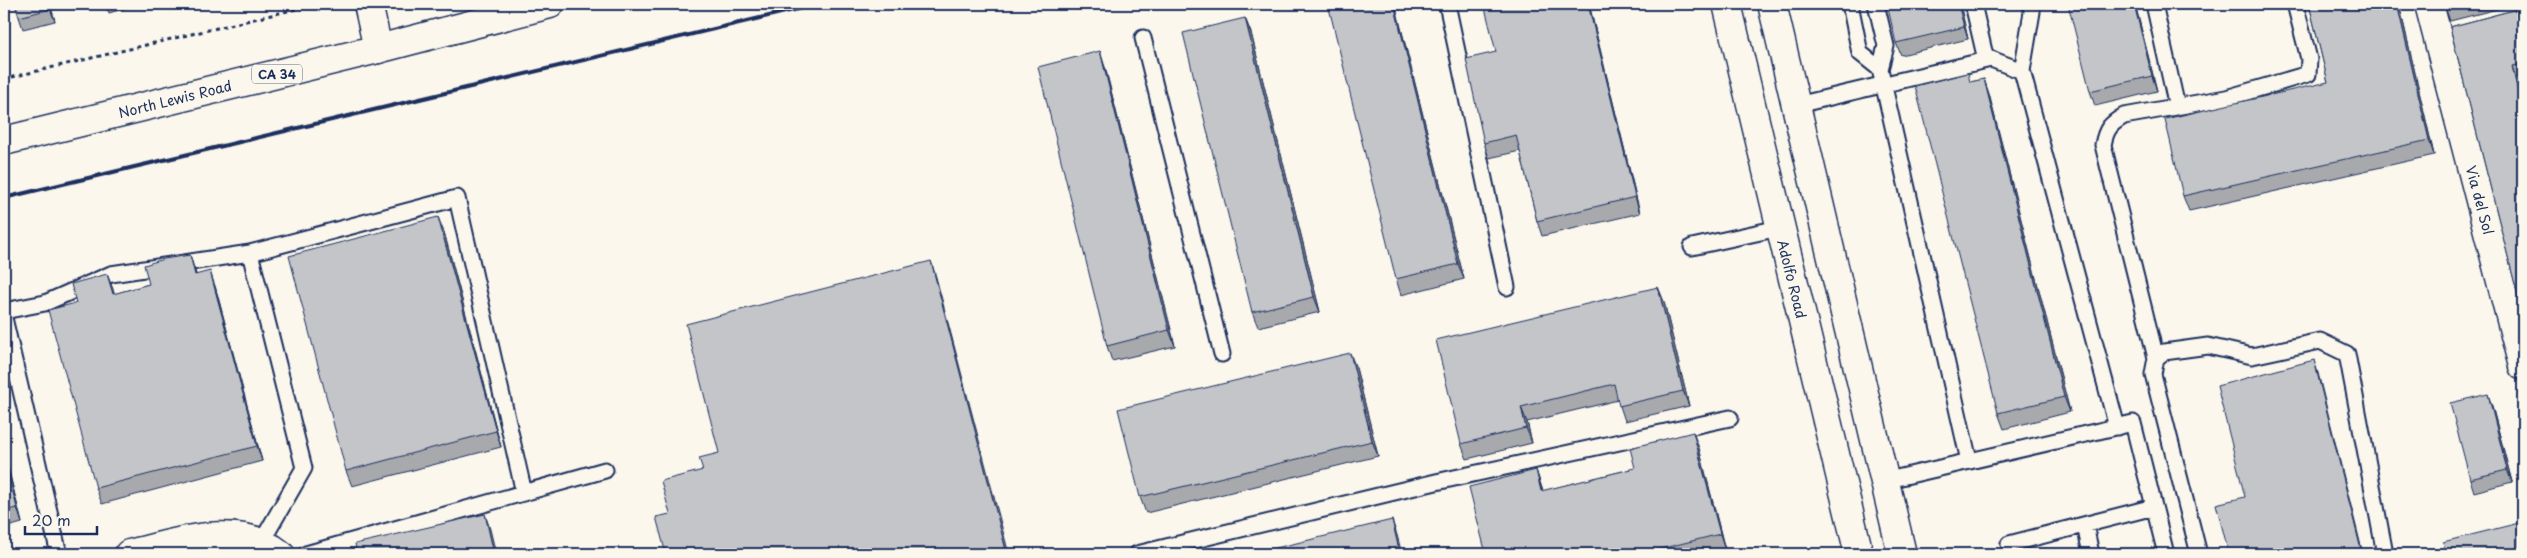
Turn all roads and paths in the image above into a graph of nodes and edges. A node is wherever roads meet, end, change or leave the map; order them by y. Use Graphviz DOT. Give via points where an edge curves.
graph roads {
  1 [pos="317,4"];
  2 [pos="368,4"];
  3 [pos="550,4"];
  4 [pos="1447,4"];
  5 [pos="1727,4"];
  6 [pos="1772,4"];
  7 [pos="1850,4"];
  8 [pos="1876,4"];
  9 [pos="1973,4"];
  10 [pos="2154,4"];
  11 [pos="2296,4"];
  12 [pos="2429,4"];
  13 [pos="2027,7"];
  14 [pos="1143,38"];
  15 [pos="378,49"];
  16 [pos="1986,60"];
  17 [pos="2022,71"];
  18 [pos="1881,76"];
  19 [pos="4,79"];
  20 [pos="1797,105"];
  21 [pos="2177,107"];
  22 [pos="4,141"];
  23 [pos="1779,228"];
  24 [pos="1692,247"];
  25 [pos="250,253"];
  26 [pos="1506,287"];
  27 [pos="4,311"];
  28 [pos="4,318"];
  29 [pos="1222,354"];
  30 [pos="2156,358"];
  31 [pos="2523,366"];
  32 [pos="1730,418"];
  33 [pos="2117,427"];
  34 [pos="1969,461"];
  35 [pos="605,470"];
  36 [pos="1884,481"];
  37 [pos="524,493"];
  38 [pos="2154,508"];
  39 [pos="2085,525"];
  40 [pos="2009,544"];
  41 [pos="185,548"];
  42 [pos="270,548"];
  43 [pos="59,554"];
  44 [pos="129,554"];
  45 [pos="306,554"];
  46 [pos="1138,554"];
  47 [pos="1859,554"];
  48 [pos="1902,554"];
  49 [pos="2091,554"];
  50 [pos="2166,554"];
  51 [pos="2199,554"];
  52 [pos="2385,554"];
  1 -- 19 [label="path"];
  2 -- 15 [label="main road"];
  3 -- 15 [label="main road, North Lewis Road / CA 34"];
  4 -- 26 [label="lane"];
  5 -- 23 [label="main road, Adolfo Road"];
  6 -- 20 [label="main road"];
  7 -- 18 [label="lane" via="1860,52"];
  8 -- 18 [label="lane" via="1886,46"];
  9 -- 16 [label="lane"];
  10 -- 21 [label="lane"];
  11 -- 21 [label="lane" via="2309,59 2308,74 2226,98"];
  12 -- 31 [label="main road, Via del Sol" via="2442,32"];
  13 -- 17 [label="lane"];
  14 -- 29 [label="lane"];
  15 -- 22 [label="main road, North Lewis Road / CA 34"];
  16 -- 17 [label="lane"];
  16 -- 18 [label="lane"];
  17 -- 33 [label="lane"];
  18 -- 20 [label="lane"];
  18 -- 34 [label="lane"];
  20 -- 36 [label="main road"];
  21 -- 30 [label="lane" via="2124,116 2112,123 2105,133 2103,145"];
  23 -- 24 [label="lane"];
  23 -- 47 [label="main road, Adolfo Road"];
  25 -- 27 [label="lane" via="111,274 44,303"];
  25 -- 37 [label="lane" via="457,198"];
  25 -- 42 [label="lane" via="304,468"];
  28 -- 43 [label="lane"];
  30 -- 51 [label="lane" via="2153,374"];
  30 -- 52 [label="lane" via="2164,352 2208,346 2252,356 2320,341 2347,354"];
  32 -- 46 [label="lane" via="1436,482"];
  33 -- 34 [label="lane"];
  33 -- 38 [label="lane" via="2133,423"];
  34 -- 36 [label="lane"];
  35 -- 37 [label="lane"];
  36 -- 48 [label="main road"];
  37 -- 45 [label="lane"];
  38 -- 39 [label="lane"];
  38 -- 50 [label="lane"];
  39 -- 40 [label="lane"];
  39 -- 49 [label="lane"];
  41 -- 42 [label="main road" via="218,536 247,538"];
  41 -- 44 [label="main road"];
}
